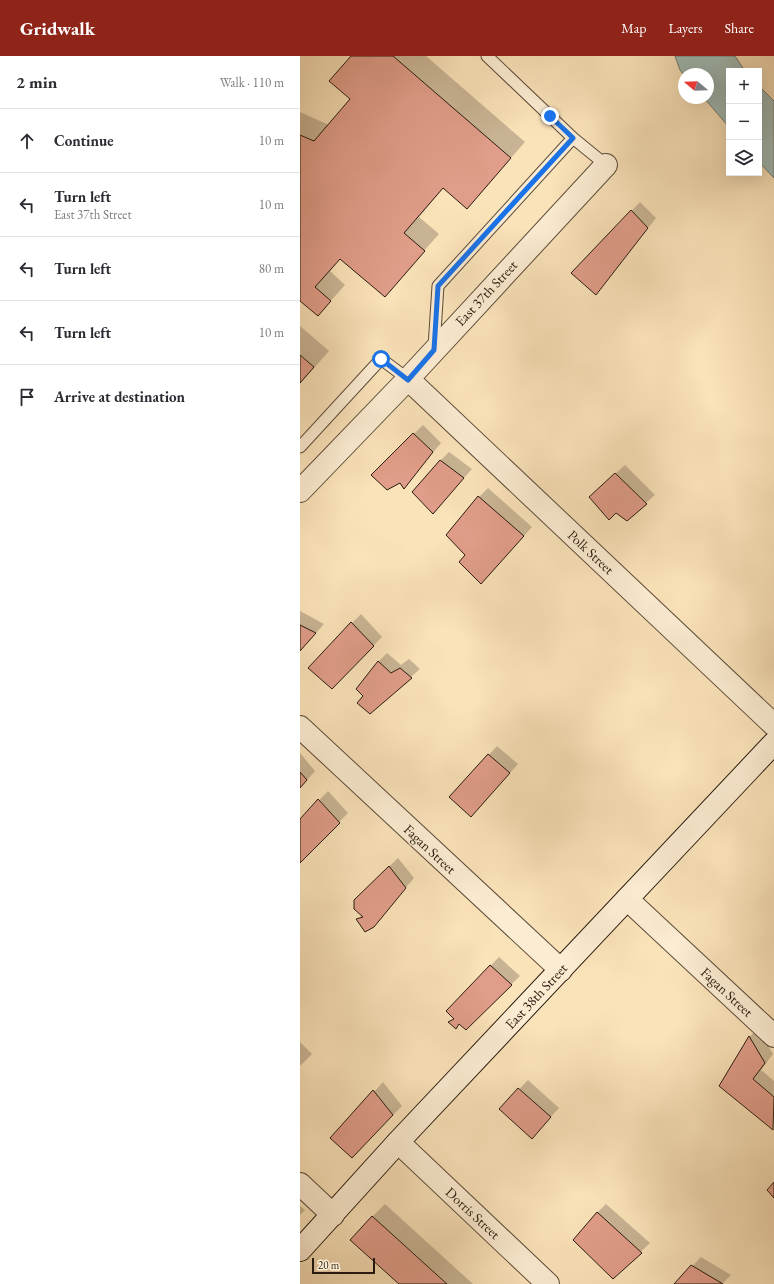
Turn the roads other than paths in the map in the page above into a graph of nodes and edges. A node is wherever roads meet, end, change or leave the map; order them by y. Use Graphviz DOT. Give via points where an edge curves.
graph roads {
  1 [pos="487,56"];
  2 [pos="573,138"];
  3 [pos="606,165"];
  4 [pos="434,350"];
  5 [pos="408,380"];
  6 [pos="300,447"];
  7 [pos="300,492"];
  8 [pos="774,725"];
  9 [pos="300,727"];
  10 [pos="774,743"];
  11 [pos="627,899"];
  12 [pos="560,970"];
  13 [pos="774,1036"];
  14 [pos="398,1142"];
  15 [pos="300,1184"];
  16 [pos="333,1215"];
  17 [pos="300,1250"];
  18 [pos="548,1284"];
  1 -- 2 [label="lane"];
  2 -- 3 [label="lane"];
  2 -- 4 [label="lane" via="438,286"];
  3 -- 4 [label="street, East 37th Street"];
  4 -- 5 [label="street, East 37th Street"];
  5 -- 6 [label="lane" via="381,359"];
  5 -- 7 [label="street, East 37th Street"];
  5 -- 8 [label="street, Polk Street"];
  9 -- 12 [label="street, Fagan Street"];
  10 -- 11 [label="street, East 38th Street"];
  11 -- 12 [label="street, East 38th Street"];
  11 -- 13 [label="street, Fagan Street"];
  12 -- 14 [label="street, East 38th Street"];
  14 -- 16 [label="street, East 38th Street"];
  14 -- 18 [label="street, Dorris Street"];
  15 -- 16 [label="street"];
  16 -- 17 [label="street, East 38th Street"];
}
